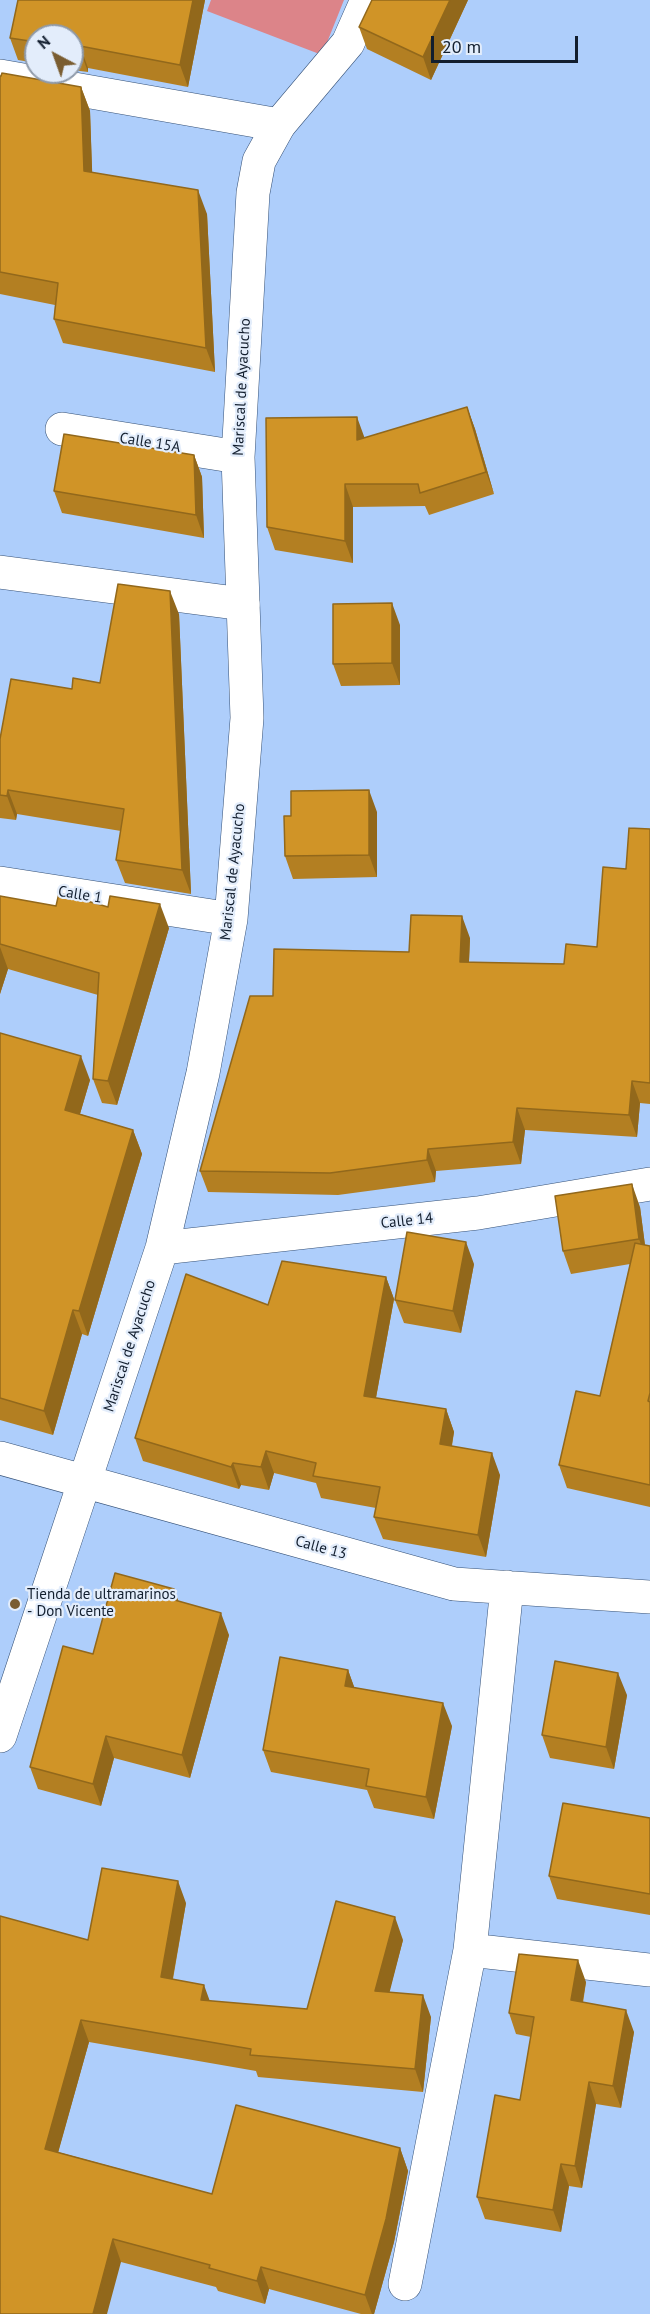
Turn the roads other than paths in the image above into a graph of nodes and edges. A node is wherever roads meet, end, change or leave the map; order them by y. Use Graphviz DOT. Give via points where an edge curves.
graph roads {
  1 [pos="368,0"];
  2 [pos="0,76"];
  3 [pos="279,125"];
  4 [pos="62,429"];
  5 [pos="238,457"];
  6 [pos="0,572"];
  7 [pos="243,604"];
  8 [pos="0,883"];
  9 [pos="231,919"];
  10 [pos="650,1184"];
  11 [pos="162,1248"];
  12 [pos="0,1458"];
  13 [pos="84,1483"];
  14 [pos="507,1587"];
  15 [pos="650,1597"];
  16 [pos="0,1736"];
  17 [pos="470,1950"];
  18 [pos="650,1970"];
  19 [pos="405,2284"];
  1 -- 3 [label="street, Mariscal de Ayacucho" via="348,43"];
  2 -- 3 [label="street"];
  3 -- 5 [label="street, Mariscal de Ayacucho" via="259,161 253,193"];
  4 -- 5 [label="street, Calle 15A"];
  5 -- 7 [label="street, Mariscal de Ayacucho"];
  6 -- 7 [label="street"];
  7 -- 9 [label="street, Mariscal de Ayacucho" via="247,718"];
  8 -- 9 [label="street, Calle 1"];
  9 -- 11 [label="street, Mariscal de Ayacucho" via="203,1073"];
  10 -- 11 [label="street, Calle 14" via="478,1213"];
  11 -- 13 [label="street, Mariscal de Ayacucho"];
  12 -- 13 [label="street, Calle 13"];
  13 -- 14 [label="street, Calle 13" via="454,1584"];
  13 -- 16 [label="street, Mariscal de Ayacucho"];
  14 -- 15 [label="street, Calle 13"];
  14 -- 17 [label="street"];
  17 -- 18 [label="street"];
  17 -- 19 [label="street"];
}
